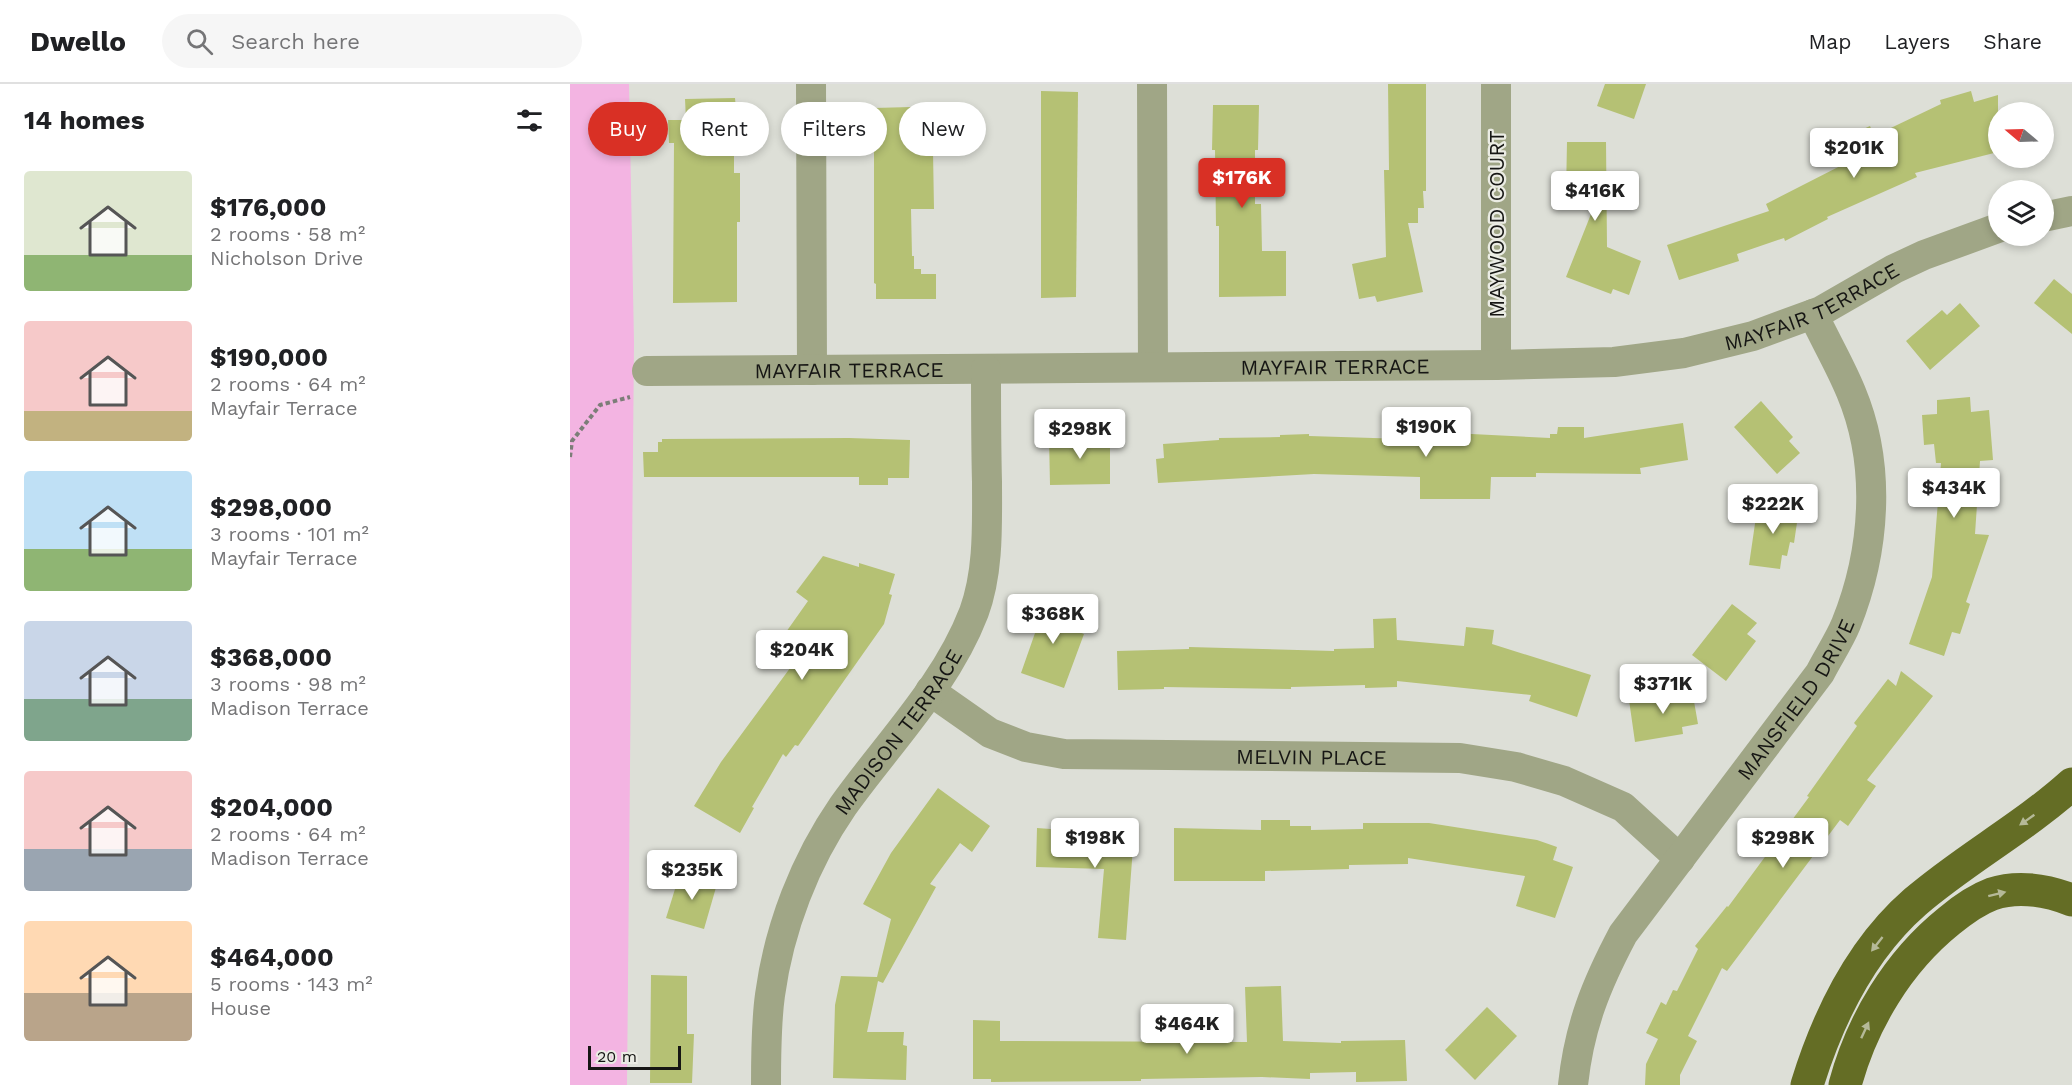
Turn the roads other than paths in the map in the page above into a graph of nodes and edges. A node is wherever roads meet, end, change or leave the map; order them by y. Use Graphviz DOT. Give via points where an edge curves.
graph roads {
  1 [pos="811,84"];
  2 [pos="1152,84"];
  3 [pos="1496,84"];
  4 [pos="2072,211"];
  5 [pos="2054,215"];
  6 [pos="1988,232"];
  7 [pos="1813,314"];
  8 [pos="1496,365"];
  9 [pos="1153,367"];
  10 [pos="986,369"];
  11 [pos="812,370"];
  12 [pos="640,384"];
  13 [pos="930,691"];
  14 [pos="2072,784"];
  15 [pos="1680,858"];
  16 [pos="2072,900"];
  17 [pos="766,1085"];
  18 [pos="1573,1085"];
  19 [pos="1807,1085"];
  20 [pos="1845,1085"];
  1 -- 11 [label="street"];
  2 -- 9 [label="street"];
  3 -- 8 [label="street, MAYWOOD COURT"];
  4 -- 5 [label="street"];
  6 -- 7 [label="street, MAYFAIR TERRACE" via="1894,269"];
  7 -- 8 [label="street, MAYFAIR TERRACE" via="1753,336 1684,353 1614,362"];
  7 -- 15 [label="street, MANSFIELD DRIVE" via="1852,393 1867,444 1872,491 1863,576 1845,626 1820,673"];
  8 -- 9 [label="street, MAYFAIR TERRACE"];
  9 -- 10 [label="street, MAYFAIR TERRACE"];
  10 -- 11 [label="street, MAYFAIR TERRACE"];
  10 -- 13 [label="street, MADISON TERRACE" via="984,570 975,610 956,652"];
  11 -- 12 [label="street, MAYFAIR TERRACE"];
  13 -- 15 [label="street, MELVIN PLACE" via="990,732 1026,747 1064,754 1460,758 1516,767 1564,781 1623,807"];
  13 -- 17 [label="street, MADISON TERRACE" via="843,807 814,853 793,902 770,995"];
  14 -- 19 [label="highway, one-way" via="1914,903 1887,931 1838,1005 1818,1048"];
  15 -- 18 [label="street, MANSFIELD DRIVE" via="1623,934 1601,976 1586,1014"];
  20 -- 16 [label="highway, one-way" via="1869,1022 1890,985 1938,930 1991,894 2040,890"];
}
